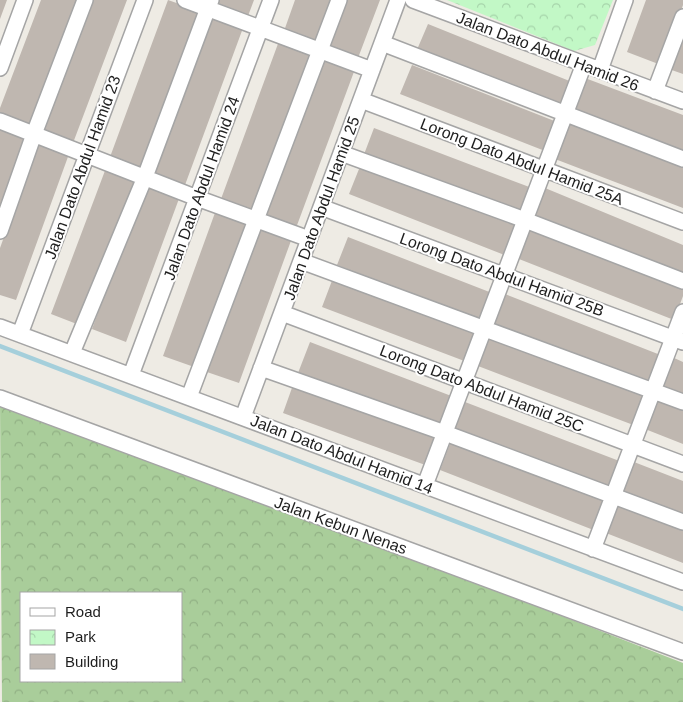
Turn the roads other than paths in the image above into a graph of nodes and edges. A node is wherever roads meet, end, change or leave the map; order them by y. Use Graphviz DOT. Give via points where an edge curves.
graph roads {
  1 [pos="26,0"];
  2 [pos="86,0"];
  3 [pos="145,0"];
  4 [pos="185,0"];
  5 [pos="271,0"];
  6 [pos="339,0"];
  7 [pos="398,0"];
  8 [pos="414,0"];
  9 [pos="625,0"];
  10 [pos="210,4"];
  11 [pos="683,17"];
  12 [pos="260,28"];
  13 [pos="382,43"];
  14 [pos="320,50"];
  15 [pos="584,64"];
  16 [pos="0,68"];
  17 [pos="372,70"];
  18 [pos="600,70"];
  19 [pos="656,91"];
  20 [pos="361,100"];
  21 [pos="683,101"];
  22 [pos="566,114"];
  23 [pos="0,121"];
  24 [pos="34,134"];
  25 [pos="341,153"];
  26 [pos="87,155"];
  27 [pos="683,159"];
  28 [pos="545,169"];
  29 [pos="145,177"];
  30 [pos="197,198"];
  31 [pos="321,207"];
  32 [pos="256,219"];
  33 [pos="525,220"];
  34 [pos="683,222"];
  35 [pos="0,231"];
  36 [pos="309,239"];
  37 [pos="301,262"];
  38 [pos="505,274"];
  39 [pos="683,281"];
  40 [pos="683,312"];
  41 [pos="282,313"];
  42 [pos="0,327"];
  43 [pos="484,330"];
  44 [pos="20,334"];
  45 [pos="678,340"];
  46 [pos="72,354"];
  47 [pos="261,368"];
  48 [pos="131,375"];
  49 [pos="464,382"];
  50 [pos="653,392"];
  51 [pos="189,397"];
  52 [pos="0,398"];
  53 [pos="683,402"];
  54 [pos="243,417"];
  55 [pos="445,433"];
  56 [pos="633,445"];
  57 [pos="683,464"];
  58 [pos="425,485"];
  59 [pos="614,496"];
  60 [pos="683,522"];
  61 [pos="594,549"];
  62 [pos="683,582"];
  63 [pos="683,652"];
  1 -- 16 [label="street"];
  2 -- 24 [label="street"];
  3 -- 26 [label="street, Jalan Dato Abdul Hamid 23"];
  4 -- 10 [label="street"];
  5 -- 12 [label="street, Jalan Dato Abdul Hamid 24"];
  6 -- 14 [label="street"];
  7 -- 13 [label="street, Jalan Dato Abdul Hamid 25"];
  8 -- 15 [label="street, Jalan Dato Abdul Hamid 26"];
  9 -- 18 [label="street"];
  10 -- 12 [label="street"];
  10 -- 29 [label="street"];
  11 -- 19 [label="street"];
  12 -- 14 [label="street"];
  12 -- 30 [label="street, Jalan Dato Abdul Hamid 24"];
  13 -- 17 [label="street, Jalan Dato Abdul Hamid 25"];
  13 -- 22 [label="street"];
  14 -- 17 [label="street"];
  14 -- 32 [label="street"];
  15 -- 18 [label="street, Jalan Dato Abdul Hamid 26"];
  15 -- 22 [label="street"];
  17 -- 20 [label="street, Jalan Dato Abdul Hamid 25"];
  18 -- 19 [label="street, Jalan Dato Abdul Hamid 26"];
  19 -- 21 [label="street, Jalan Dato Abdul Hamid 26"];
  20 -- 25 [label="street, Jalan Dato Abdul Hamid 25"];
  20 -- 28 [label="street, Lorong Dato Abdul Hamid 25A"];
  22 -- 27 [label="street"];
  22 -- 28 [label="street"];
  23 -- 24 [label="street"];
  24 -- 26 [label="street"];
  24 -- 35 [label="street"];
  25 -- 31 [label="street, Jalan Dato Abdul Hamid 25"];
  25 -- 33 [label="street"];
  26 -- 29 [label="street"];
  26 -- 44 [label="street, Jalan Dato Abdul Hamid 23"];
  28 -- 33 [label="street"];
  28 -- 34 [label="street, Lorong Dato Abdul Hamid 25A"];
  29 -- 30 [label="street"];
  29 -- 46 [label="street"];
  30 -- 32 [label="street"];
  30 -- 48 [label="street, Jalan Dato Abdul Hamid 24"];
  31 -- 36 [label="street, Jalan Dato Abdul Hamid 25"];
  31 -- 38 [label="street, Lorong Dato Abdul Hamid 25B"];
  32 -- 36 [label="street"];
  32 -- 51 [label="street"];
  33 -- 38 [label="street"];
  33 -- 39 [label="street"];
  36 -- 37 [label="street, Jalan Dato Abdul Hamid 25"];
  37 -- 41 [label="street, Jalan Dato Abdul Hamid 25"];
  37 -- 43 [label="street"];
  38 -- 43 [label="street"];
  38 -- 45 [label="street, Lorong Dato Abdul Hamid 25B"];
  40 -- 45 [label="street"];
  41 -- 47 [label="street, Jalan Dato Abdul Hamid 25"];
  41 -- 49 [label="street, Lorong Dato Abdul Hamid 25C"];
  42 -- 44 [label="street, Jalan Dato Abdul Hamid 14"];
  43 -- 49 [label="street"];
  43 -- 50 [label="street"];
  44 -- 46 [label="street, Jalan Dato Abdul Hamid 14"];
  45 -- 50 [label="street"];
  46 -- 48 [label="street, Jalan Dato Abdul Hamid 14"];
  47 -- 54 [label="street, Jalan Dato Abdul Hamid 25"];
  47 -- 55 [label="street"];
  48 -- 51 [label="street, Jalan Dato Abdul Hamid 14"];
  49 -- 55 [label="street"];
  49 -- 56 [label="street, Lorong Dato Abdul Hamid 25C"];
  50 -- 53 [label="street"];
  50 -- 56 [label="street"];
  51 -- 54 [label="street, Jalan Dato Abdul Hamid 14"];
  52 -- 63 [label="street, Jalan Kebun Nenas"];
  54 -- 58 [label="street, Jalan Dato Abdul Hamid 14"];
  55 -- 58 [label="street"];
  55 -- 59 [label="street"];
  56 -- 57 [label="street, Lorong Dato Abdul Hamid 25C"];
  56 -- 59 [label="street"];
  58 -- 61 [label="street, Jalan Dato Abdul Hamid 14"];
  59 -- 60 [label="street"];
  59 -- 61 [label="street"];
  61 -- 62 [label="street, Jalan Dato Abdul Hamid 14"];
}
